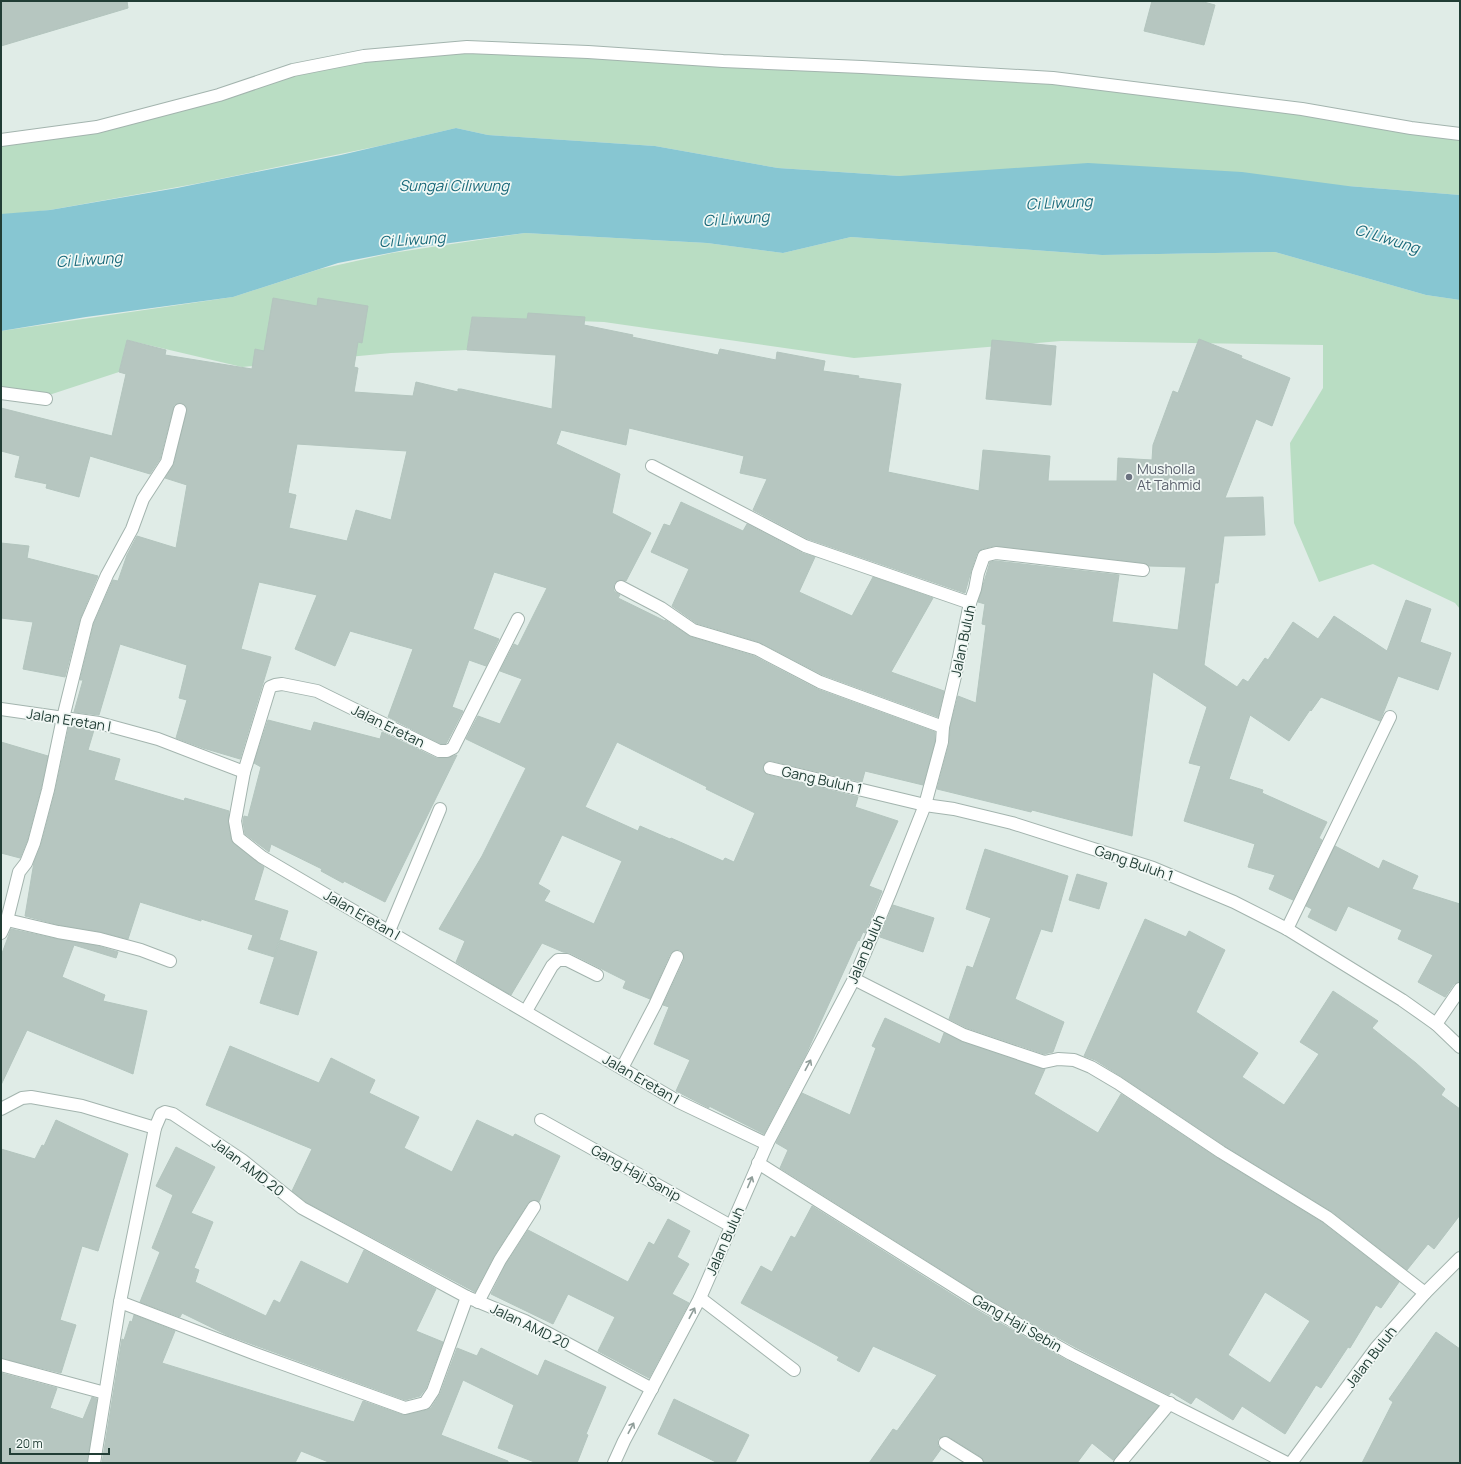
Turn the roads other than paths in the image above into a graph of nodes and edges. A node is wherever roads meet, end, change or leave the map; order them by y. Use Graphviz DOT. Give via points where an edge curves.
graph roads {
  1 [pos="1460,134"];
  2 [pos="1,140"];
  3 [pos="1,393"];
  4 [pos="46,399"];
  5 [pos="180,410"];
  6 [pos="652,466"];
  7 [pos="1143,570"];
  8 [pos="621,587"];
  9 [pos="970,603"];
  10 [pos="518,619"];
  11 [pos="1,709"];
  12 [pos="1390,717"];
  13 [pos="63,718"];
  14 [pos="943,727"];
  15 [pos="770,768"];
  16 [pos="244,772"];
  17 [pos="925,805"];
  18 [pos="440,809"];
  19 [pos="7,920"];
  20 [pos="1288,929"];
  21 [pos="389,931"];
  22 [pos="1,933"];
  23 [pos="677,957"];
  24 [pos="170,961"];
  25 [pos="597,975"];
  26 [pos="854,979"];
  27 [pos="1460,989"];
  28 [pos="526,1011"];
  29 [pos="1436,1024"];
  30 [pos="1460,1047"];
  31 [pos="622,1068"];
  32 [pos="1,1109"];
  33 [pos="541,1120"];
  34 [pos="155,1128"];
  35 [pos="767,1144"];
  36 [pos="758,1163"];
  37 [pos="534,1207"];
  38 [pos="731,1226"];
  39 [pos="1460,1258"];
  40 [pos="1425,1293"];
  41 [pos="700,1298"];
  42 [pos="473,1300"];
  43 [pos="120,1302"];
  44 [pos="1,1365"];
  45 [pos="794,1370"];
  46 [pos="652,1389"];
  47 [pos="105,1393"];
  48 [pos="1170,1404"];
  49 [pos="945,1443"];
  50 [pos="94,1463"];
  51 [pos="614,1463"];
  52 [pos="977,1463"];
  53 [pos="1120,1463"];
  54 [pos="1287,1463"];
  55 [pos="1291,1463"];
  1 -- 2 [label="street" via="1302,109 1053,78 467,47 364,56 293,70 219,95 96,127"];
  3 -- 4 [label="street"];
  5 -- 13 [label="street" via="167,462 143,499 132,530 106,575 87,620"];
  6 -- 9 [label="street" via="805,546"];
  7 -- 9 [label="street, Jalan Buluh" via="996,553 984,556"];
  8 -- 14 [label="street" via="661,608 694,630 757,649 820,682"];
  9 -- 14 [label="street, Jalan Buluh"];
  10 -- 16 [label="street, Jalan Eretan" via="453,748 447,752 439,751 317,691 282,684 270,687"];
  11 -- 13 [label="street, Jalan Eretan I"];
  12 -- 20 [label="street"];
  13 -- 16 [label="street, Jalan Eretan I" via="99,723 158,740"];
  13 -- 19 [label="street" via="38,828 26,863 19,872"];
  14 -- 17 [label="street, Jalan Buluh" via="942,742"];
  15 -- 17 [label="street, Gang Buluh 1"];
  16 -- 21 [label="street, Jalan Eretan I" via="235,821 238,838 262,857"];
  17 -- 20 [label="street, Gang Buluh 1" via="1012,823 1154,868 1234,902"];
  17 -- 26 [label="street, Jalan Buluh"];
  18 -- 21 [label="street"];
  19 -- 22 [label="street"];
  19 -- 24 [label="street" via="100,939"];
  20 -- 29 [label="street, Gang Buluh 1"];
  21 -- 28 [label="street, Jalan Eretan I"];
  23 -- 31 [label="street"];
  25 -- 28 [label="street" via="567,960 558,960"];
  35 -- 26 [label="street, Jalan Buluh, one-way"];
  26 -- 40 [label="street" via="964,1035 1044,1062 1074,1060 1091,1067 1221,1152 1327,1217"];
  27 -- 29 [label="street"];
  28 -- 31 [label="street, Jalan Eretan I"];
  29 -- 30 [label="street, Gang Buluh 1"];
  31 -- 35 [label="street, Jalan Eretan I" via="679,1102"];
  32 -- 34 [label="street" via="22,1098 31,1097 82,1106"];
  33 -- 38 [label="street, Gang Haji Sanip"];
  34 -- 42 [label="street, Jalan AMD 20" via="161,1114 173,1114 242,1160 302,1208"];
  34 -- 43 [label="street, Jalan AMD 20"];
  35 -- 36 [label="street, Jalan Buluh"];
  38 -- 36 [label="street, Jalan Buluh, one-way"];
  36 -- 48 [label="street, Gang Haji Sebin" via="979,1302 1071,1354"];
  37 -- 42 [label="street"];
  38 -- 41 [label="street, Jalan Buluh"];
  39 -- 40 [label="street, Jalan Buluh"];
  40 -- 55 [label="street, Jalan Buluh" via="1376,1348"];
  41 -- 45 [label="street"];
  46 -- 41 [label="street, Jalan Buluh, one-way"];
  42 -- 43 [label="street" via="433,1391 425,1403 405,1408"];
  42 -- 46 [label="street, Jalan AMD 20" via="525,1321"];
  43 -- 47 [label="street, Jalan AMD 20"];
  44 -- 47 [label="street"];
  51 -- 46 [label="street, Jalan Buluh, one-way"];
  47 -- 50 [label="street, Jalan AMD 20"];
  48 -- 53 [label="street"];
  48 -- 54 [label="street, Gang Haji Sebin"];
  49 -- 52 [label="street"];
}
